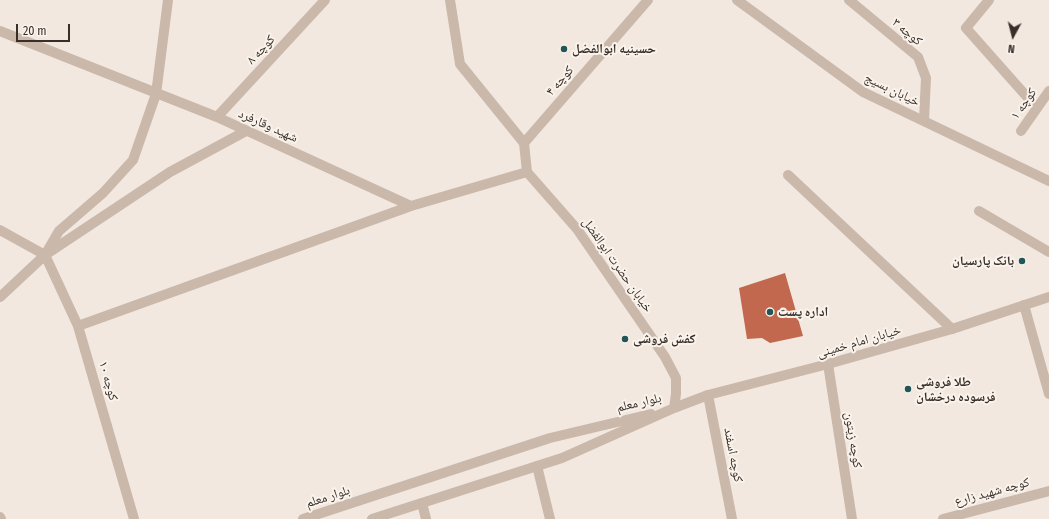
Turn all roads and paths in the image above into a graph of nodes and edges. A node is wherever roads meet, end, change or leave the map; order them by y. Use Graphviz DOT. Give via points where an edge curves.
graph roads {
  1 [pos="168,0"];
  2 [pos="325,0"];
  3 [pos="450,0"];
  4 [pos="648,0"];
  5 [pos="737,0"];
  6 [pos="849,0"];
  7 [pos="989,0"];
  8 [pos="0,31"];
  9 [pos="1049,91"];
  10 [pos="156,94"];
  11 [pos="1036,107"];
  12 [pos="217,117"];
  13 [pos="924,120"];
  14 [pos="246,130"];
  15 [pos="1021,131"];
  16 [pos="524,143"];
  17 [pos="527,172"];
  18 [pos="788,175"];
  19 [pos="1049,181"];
  20 [pos="411,206"];
  21 [pos="979,212"];
  22 [pos="0,230"];
  23 [pos="1049,252"];
  24 [pos="45,255"];
  25 [pos="0,297"];
  26 [pos="1049,297"];
  27 [pos="1024,305"];
  28 [pos="78,326"];
  29 [pos="952,329"];
  30 [pos="828,364"];
  31 [pos="1049,394"];
  32 [pos="708,395"];
  33 [pos="674,408"];
  34 [pos="537,466"];
  35 [pos="1049,490"];
  36 [pos="422,503"];
  37 [pos="134,519"];
  38 [pos="303,519"];
  39 [pos="372,519"];
  40 [pos="426,519"];
  41 [pos="550,519"];
  42 [pos="732,519"];
  43 [pos="852,519"];
  44 [pos="943,519"];
  1 -- 10 [label="street"];
  2 -- 12 [label="street, کوچه ۸"];
  3 -- 16 [label="street" via="460,64"];
  4 -- 16 [label="street, کوچه ۴"];
  5 -- 13 [label="street, خیابان بسیج" via="863,92"];
  6 -- 13 [label="street, کوچه ۳" via="918,57 926,78"];
  7 -- 11 [label="street" via="966,28"];
  8 -- 10 [label="street, شهید وقارفرد"];
  9 -- 11 [label="street, کوچه ۱"];
  10 -- 12 [label="street, شهید وقارفرد"];
  10 -- 24 [label="street" via="133,160 103,193 59,231"];
  11 -- 15 [label="street, کوچه ۱"];
  12 -- 14 [label="street, شهید وقارفرد"];
  13 -- 19 [label="street, خیابان بسیج"];
  14 -- 20 [label="street, شهید وقارفرد"];
  14 -- 24 [label="street" via="170,172"];
  16 -- 17 [label="street"];
  17 -- 20 [label="street"];
  17 -- 33 [label="street, خیابان حضرت ابوالفضل" via="577,229 665,357 676,378"];
  18 -- 29 [label="street"];
  20 -- 28 [label="street"];
  21 -- 23 [label="street"];
  22 -- 24 [label="street"];
  24 -- 25 [label="street"];
  24 -- 28 [label="street, کوچه ۱۰"];
  26 -- 27 [label="street, خیابان امام خمینی"];
  27 -- 29 [label="street, خیابان امام خمینی"];
  27 -- 31 [label="street"];
  28 -- 37 [label="street, کوچه ۱۰"];
  29 -- 30 [label="street, خیابان امام خمینی"];
  30 -- 32 [label="street, خیابان امام خمینی"];
  30 -- 43 [label="street, کوچه زیتون"];
  32 -- 33 [label="street, خیابان امام خمینی"];
  32 -- 42 [label="street, کوچه اسفند"];
  33 -- 34 [label="street, بلوار معلم" via="562,458"];
  33 -- 38 [label="street, بلوار معلم" via="550,438"];
  34 -- 36 [label="street, بلوار معلم"];
  34 -- 41 [label="street"];
  35 -- 44 [label="street, کوچه شهید زارع"];
  36 -- 39 [label="street, بلوار معلم"];
  36 -- 40 [label="street"];
}
